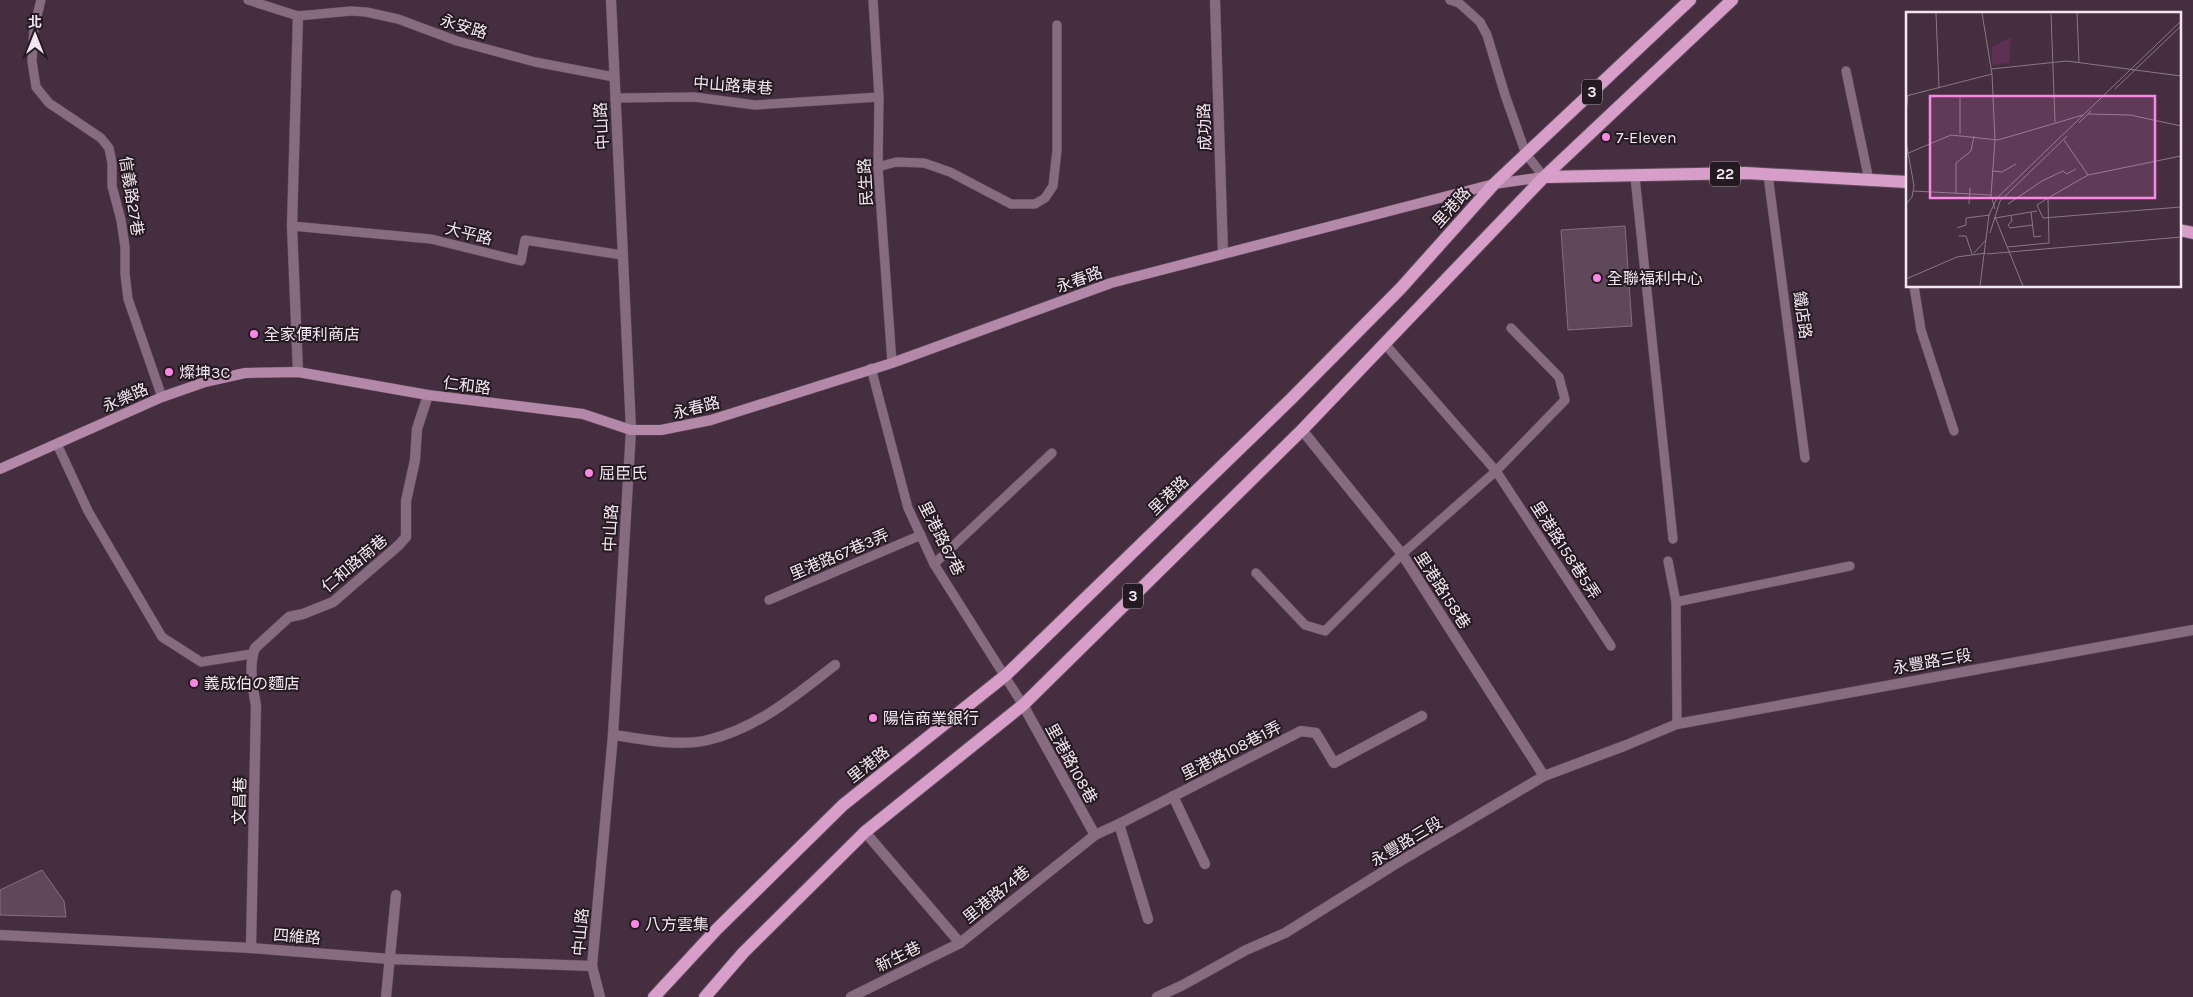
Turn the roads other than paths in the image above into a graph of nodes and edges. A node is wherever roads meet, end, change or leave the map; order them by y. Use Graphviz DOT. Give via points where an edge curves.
graph roads {
  1 [pos="41,0"];
  2 [pos="248,0"];
  3 [pos="611,0"];
  4 [pos="873,0"];
  5 [pos="1214,0"];
  6 [pos="1450,0"];
  7 [pos="1690,0"];
  8 [pos="1732,0"];
  9 [pos="298,16"];
  10 [pos="1057,25"];
  11 [pos="1846,71"];
  12 [pos="614,77"];
  13 [pos="879,97"];
  14 [pos="615,98"];
  15 [pos="1526,154"];
  16 [pos="878,167"];
  17 [pos="1768,175"];
  18 [pos="1544,177"];
  19 [pos="1635,177"];
  20 [pos="1869,180"];
  21 [pos="1906,182"];
  22 [pos="1494,184"];
  23 [pos="292,226"];
  24 [pos="2180,230"];
  25 [pos="2193,233"];
  26 [pos="1223,253"];
  27 [pos="622,255"];
  28 [pos="1914,288"];
  29 [pos="1511,328"];
  30 [pos="1384,343"];
  31 [pos="892,363"];
  32 [pos="871,368"];
  33 [pos="298,372"];
  34 [pos="428,395"];
  35 [pos="162,397"];
  36 [pos="631,430"];
  37 [pos="1302,430"];
  38 [pos="1954,431"];
  39 [pos="57,444"];
  40 [pos="1052,453"];
  41 [pos="1805,458"];
  42 [pos="0,469"];
  43 [pos="1496,471"];
  44 [pos="921,535"];
  45 [pos="1673,539"];
  46 [pos="1402,554"];
  47 [pos="1668,561"];
  48 [pos="934,564"];
  49 [pos="1850,566"];
  50 [pos="1256,573"];
  51 [pos="769,600"];
  52 [pos="1676,602"];
  53 [pos="2193,630"];
  54 [pos="1611,646"];
  55 [pos="252,654"];
  56 [pos="835,665"];
  57 [pos="1006,675"];
  58 [pos="1024,705"];
  59 [pos="1422,716"];
  60 [pos="1677,724"];
  61 [pos="613,735"];
  62 [pos="1544,776"];
  63 [pos="1173,796"];
  64 [pos="1119,824"];
  65 [pos="865,832"];
  66 [pos="1095,835"];
  67 [pos="1205,864"];
  68 [pos="396,895"];
  69 [pos="1148,919"];
  70 [pos="0,935"];
  71 [pos="960,943"];
  72 [pos="251,948"];
  73 [pos="390,958"];
  74 [pos="592,966"];
  75 [pos="386,997"];
  76 [pos="600,997"];
  77 [pos="654,997"];
  78 [pos="704,997"];
  79 [pos="851,997"];
  80 [pos="1157,997"];
  1 -- 35 [label="lane, 信義路27巷" via="32,61 36,88 49,103 101,138 109,148 112,186 122,220 128,300"];
  2 -- 9 [label="lane, 永安路"];
  3 -- 12 [label="street, 中山路"];
  4 -- 13 [label="lane, 民生路"];
  5 -- 26 [label="street, 成功路"];
  6 -- 15 [label="lane" via="1459,3 1480,22 1487,35"];
  7 -- 15 [label="main road, 里港路 / 3"];
  8 -- 18 [label="main road, 3"];
  9 -- 12 [label="lane, 永安路" via="366,12 536,62"];
  9 -- 23 [label="street"];
  10 -- 16 [label="lane" via="1057,150 1054,186 1046,198 1035,204 1011,204 950,172 924,163 896,162"];
  11 -- 20 [label="lane"];
  12 -- 14 [label="street, 中山路"];
  13 -- 14 [label="lane, 中山路東巷" via="755,105 694,97"];
  13 -- 16 [label="lane, 民生路"];
  14 -- 27 [label="street, 中山路"];
  15 -- 18 [label="lane"];
  15 -- 22 [label="main road, 里港路 / 3"];
  16 -- 31 [label="lane, 民生路"];
  17 -- 19 [label="main road, 22"];
  17 -- 20 [label="main road, 22"];
  17 -- 41 [label="lane, 鐵店路"];
  18 -- 19 [label="main road, 22"];
  18 -- 22 [label="street, 永春路"];
  18 -- 30 [label="main road, 3"];
  19 -- 45 [label="lane"];
  20 -- 21 [label="main road, 22"];
  22 -- 26 [label="street, 永春路"];
  22 -- 57 [label="main road, 里港路 / 3" via="1388,301 1292,398"];
  23 -- 27 [label="lane, 大平路" via="431,239 521,261 525,240"];
  23 -- 33 [label="street"];
  24 -- 25 [label="main road"];
  26 -- 31 [label="street, 永春路" via="1111,284"];
  27 -- 36 [label="street, 中山路"];
  28 -- 38 [label="lane" via="1921,330"];
  29 -- 43 [label="lane" via="1559,377 1565,400"];
  30 -- 37 [label="main road, 3"];
  30 -- 43 [label="lane, 里港路158巷5弄"];
  31 -- 32 [label="street, 永春路"];
  32 -- 36 [label="street, 永春路" via="711,420 661,430"];
  32 -- 44 [label="lane, 里港路67巷" via="908,508"];
  33 -- 34 [label="street, 仁和路"];
  33 -- 35 [label="street, 永樂路" via="245,373"];
  34 -- 36 [label="street, 仁和路" via="583,414"];
  34 -- 55 [label="street, 仁和路南巷" via="417,429 406,501 406,537 333,602 289,617 254,648"];
  35 -- 39 [label="street, 永樂路"];
  36 -- 61 [label="street, 中山路"];
  37 -- 46 [label="street, 里港路158巷"];
  37 -- 58 [label="main road, 3"];
  39 -- 42 [label="street, 永樂路"];
  39 -- 55 [label="lane" via="88,511 162,637 202,662"];
  40 -- 48 [label="lane"];
  43 -- 46 [label="lane"];
  43 -- 54 [label="lane, 里港路158巷5弄"];
  44 -- 48 [label="lane, 里港路67巷"];
  44 -- 51 [label="lane, 里港路67巷3弄"];
  46 -- 50 [label="lane" via="1324,631 1305,625"];
  46 -- 62 [label="street, 里港路158巷"];
  47 -- 52 [label="lane"];
  48 -- 57 [label="lane, 里港路67巷"];
  49 -- 52 [label="lane"];
  52 -- 60 [label="lane"];
  53 -- 60 [label="street, 永豐路三段"];
  55 -- 72 [label="street, 文昌巷" via="256,706"];
  56 -- 61 [label="street" via="775,712 743,728 707,740 668,742"];
  57 -- 58 [label="lane, 里港路67巷"];
  57 -- 77 [label="main road, 里港路 / 3" via="843,805 717,929"];
  58 -- 65 [label="main road, 3"];
  58 -- 66 [label="street, 里港路108巷"];
  59 -- 63 [label="street, 里港路108巷1弄" via="1334,762 1316,733 1301,731"];
  60 -- 62 [label="street, 永豐路三段"];
  61 -- 74 [label="street, 中山路"];
  62 -- 80 [label="street, 永豐路三段" via="1286,933 1246,950"];
  63 -- 64 [label="street, 里港路108巷1弄"];
  63 -- 67 [label="street"];
  64 -- 66 [label="street, 里港路108巷1弄"];
  64 -- 69 [label="street"];
  65 -- 71 [label="street, 里港路74巷"];
  65 -- 78 [label="main road, 3" via="742,953"];
  66 -- 71 [label="street, 里港路74巷"];
  68 -- 73 [label="street"];
  70 -- 72 [label="street, 四維路"];
  71 -- 79 [label="street, 新生巷"];
  72 -- 73 [label="street, 四維路"];
  73 -- 74 [label="street, 四維路"];
  73 -- 75 [label="street"];
  74 -- 76 [label="street, 中山路"];
}
